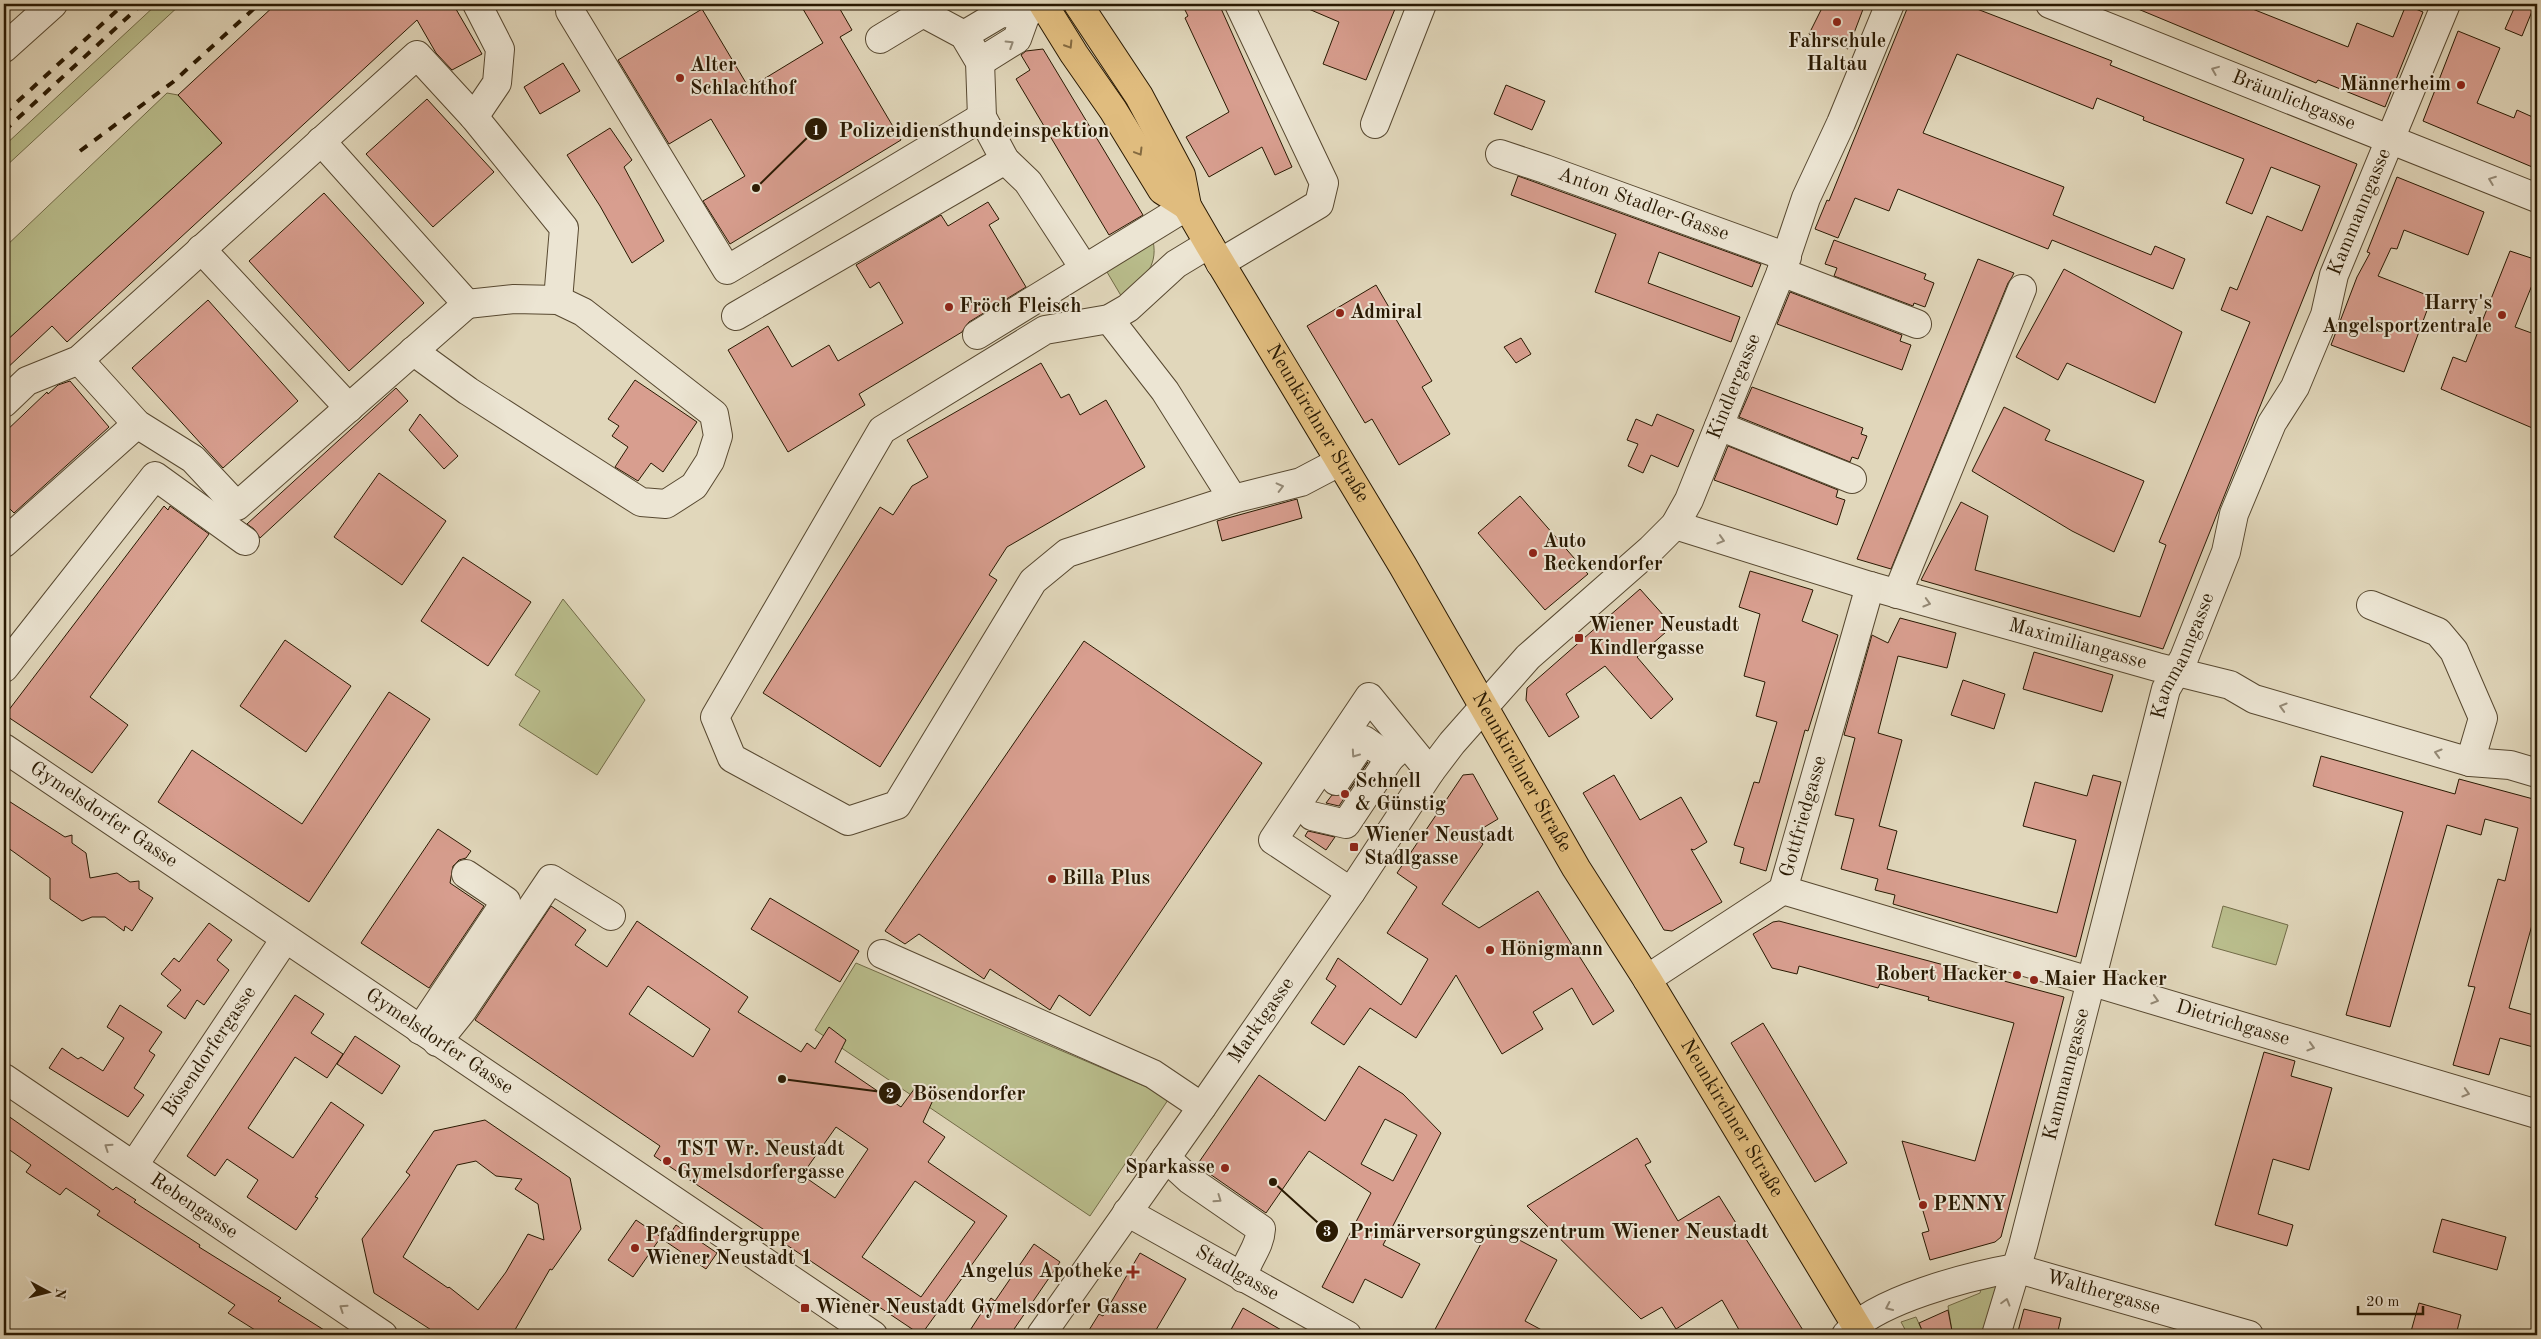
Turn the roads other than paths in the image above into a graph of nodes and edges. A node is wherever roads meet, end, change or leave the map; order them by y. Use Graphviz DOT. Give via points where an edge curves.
graph roads {
  1 [pos="53,4"];
  2 [pos="477,4"];
  3 [pos="570,4"];
  4 [pos="1078,4"];
  5 [pos="1239,4"];
  6 [pos="1422,4"];
  7 [pos="1890,4"];
  8 [pos="2050,4"];
  9 [pos="2446,4"];
  10 [pos="1038,7"];
  11 [pos="920,8"];
  12 [pos="964,35"];
  13 [pos="880,38"];
  14 [pos="4,48"];
  15 [pos="980,62"];
  16 [pos="982,117"];
  17 [pos="474,118"];
  18 [pos="1375,124"];
  19 [pos="321,140"];
  20 [pos="2390,140"];
  21 [pos="1500,154"];
  22 [pos="1005,160"];
  23 [pos="2537,198"];
  24 [pos="1187,206"];
  25 [pos="201,249"];
  26 [pos="1214,254"];
  27 [pos="1784,264"];
  28 [pos="1084,268"];
  29 [pos="2022,289"];
  30 [pos="558,300"];
  31 [pos="467,304"];
  32 [pos="736,316"];
  33 [pos="1108,319"];
  34 [pos="1917,324"];
  35 [pos="977,335"];
  36 [pos="413,351"];
  37 [pos="80,360"];
  38 [pos="4,403"];
  39 [pos="349,408"];
  40 [pos="137,424"];
  41 [pos="1719,426"];
  42 [pos="1339,462"];
  43 [pos="1852,479"];
  44 [pos="1233,499"];
  45 [pos="1675,525"];
  46 [pos="245,540"];
  47 [pos="4,543"];
  48 [pos="1870,586"];
  49 [pos="1897,594"];
  50 [pos="2371,606"];
  51 [pos="4,668"];
  52 [pos="2176,671"];
  53 [pos="1483,707"];
  54 [pos="4,748"];
  55 [pos="1398,750"];
  56 [pos="2470,762"];
  57 [pos="1430,772"];
  58 [pos="2537,773"];
  59 [pos="1275,841"];
  60 [pos="466,874"];
  61 [pos="1783,890"];
  62 [pos="1350,892"];
  63 [pos="611,916"];
  64 [pos="285,938"];
  65 [pos="882,954"];
  66 [pos="1648,979"];
  67 [pos="2092,981"];
  68 [pos="429,1036"];
  69 [pos="4,1078"];
  70 [pos="1202,1107"];
  71 [pos="2537,1114"];
  72 [pos="1166,1158"];
  73 [pos="134,1165"];
  74 [pos="1127,1212"];
  75 [pos="2015,1268"];
  76 [pos="1243,1278"];
  77 [pos="1855,1331"];
  78 [pos="384,1335"];
  79 [pos="873,1335"];
  80 [pos="1041,1335"];
  81 [pos="1347,1335"];
  82 [pos="1996,1335"];
  83 [pos="2249,1335"];
  1 -- 14 [label="street"];
  2 -- 17 [label="street" via="500,49 497,83"];
  3 -- 16 [label="street" via="570,11 727,270"];
  4 -- 24 [label="main road, Neunkirchner Straße" via="1138,96 1181,175"];
  5 -- 26 [label="street" via="1324,183 1319,204"];
  6 -- 18 [label="street"];
  7 -- 27 [label="street, Kindlergasse" via="1806,198"];
  20 -- 8 [label="street, Bräunlichgasse, one-way"];
  9 -- 20 [label="street, Kammanngasse"];
  10 -- 12 [label="street" via="1001,13"];
  15 -- 10 [label="street, one-way" via="1017,39"];
  10 -- 24 [label="main road, Neunkirchner Straße, one-way" via="1114,110 1162,190"];
  11 -- 12 [label="street"];
  11 -- 13 [label="street"];
  12 -- 15 [label="street"];
  15 -- 16 [label="street"];
  16 -- 22 [label="street"];
  17 -- 19 [label="street" via="418,56"];
  17 -- 30 [label="street" via="564,228"];
  19 -- 25 [label="street"];
  19 -- 31 [label="street"];
  23 -- 20 [label="street, Bräunlichgasse, one-way"];
  20 -- 52 [label="street, Kammanngasse" via="2334,275 2325,315 2295,387 2272,423 2234,514 2226,552"];
  21 -- 27 [label="street, Anton Stadler-Gasse"];
  22 -- 28 [label="street" via="1028,182"];
  22 -- 32 [label="street"];
  24 -- 26 [label="main road, Neunkirchner Straße"];
  24 -- 28 [label="street"];
  25 -- 37 [label="street"];
  25 -- 39 [label="street"];
  26 -- 33 [label="street" via="1176,264 1128,308"];
  26 -- 42 [label="main road, Neunkirchner Straße"];
  27 -- 34 [label="street, Anton Stadler-Gasse"];
  27 -- 41 [label="street, Kindlergasse"];
  28 -- 35 [label="street"];
  29 -- 49 [label="street"];
  30 -- 31 [label="street" via="514,299"];
  30 -- 36 [label="street" via="584,312 714,414 718,436 710,461 694,486 666,504 641,502 468,391"];
  31 -- 36 [label="street"];
  33 -- 44 [label="street" via="1165,391"];
  33 -- 44 [label="street" via="1045,330 882,430 715,717 732,758 848,821 897,805 1033,581 1067,553"];
  36 -- 39 [label="street"];
  37 -- 38 [label="street" via="27,381"];
  37 -- 40 [label="street"];
  39 -- 40 [label="street" via="237,506 193,458"];
  40 -- 47 [label="street"];
  41 -- 43 [label="street"];
  41 -- 45 [label="street, Kindlergasse" via="1689,500"];
  44 -- 42 [label="street, one-way" via="1301,482"];
  42 -- 53 [label="main road, Neunkirchner Straße"];
  45 -- 48 [label="street, Maximiliangasse, one-way"];
  45 -- 53 [label="street, Kindlergasse" via="1528,657"];
  46 -- 51 [label="street" via="155,476"];
  48 -- 49 [label="street, Maximiliangasse"];
  48 -- 61 [label="street, Gottfriedgasse"];
  49 -- 52 [label="street, Maximiliangasse, one-way"];
  50 -- 56 [label="street" via="2438,632 2454,651 2483,718"];
  56 -- 52 [label="street, Maximiliangasse, one-way" via="2254,699 2230,685"];
  52 -- 67 [label="street, Kammanngasse" via="2166,688 2158,715"];
  53 -- 57 [label="street, Marktgasse"];
  53 -- 66 [label="main road, Neunkirchner Straße" via="1576,868"];
  54 -- 64 [label="street, Gymelsdorfer Gasse"];
  55 -- 57 [label="street"];
  55 -- 59 [label="street" via="1346,824 1312,816"];
  55 -- 59 [label="street" via="1369,696"];
  56 -- 58 [label="street, Maximiliangasse" via="2510,765"];
  57 -- 62 [label="street, Marktgasse"];
  59 -- 62 [label="street"];
  60 -- 68 [label="street" via="506,901"];
  61 -- 66 [label="street, Gottfriedgasse"];
  61 -- 67 [label="street, Dietrichgasse"];
  62 -- 70 [label="street, Marktgasse"];
  63 -- 68 [label="street" via="551,879 462,1011"];
  64 -- 68 [label="street, Gymelsdorfer Gasse"];
  64 -- 73 [label="street, Bösendorfergasse"];
  65 -- 70 [label="street" via="1153,1074"];
  66 -- 77 [label="main road, Neunkirchner Straße"];
  67 -- 71 [label="street, Dietrichgasse, one-way"];
  67 -- 75 [label="street, Kammanngasse"];
  68 -- 79 [label="street, Gymelsdorfer Gasse"];
  73 -- 69 [label="street, Rebengasse, one-way"];
  70 -- 72 [label="street, Marktgasse"];
  72 -- 74 [label="street, Marktgasse"];
  72 -- 76 [label="street, one-way" via="1190,1180 1261,1229 1260,1240"];
  78 -- 73 [label="street, Rebengasse, one-way"];
  74 -- 76 [label="street, Stadlgasse"];
  74 -- 80 [label="street, Marktgasse"];
  75 -- 77 [label="street, one-way" via="1980,1274 1886,1308"];
  82 -- 75 [label="street, Kammanngasse, one-way"];
  75 -- 83 [label="street, Walthergasse"];
  76 -- 81 [label="street, Stadlgasse"];
}
